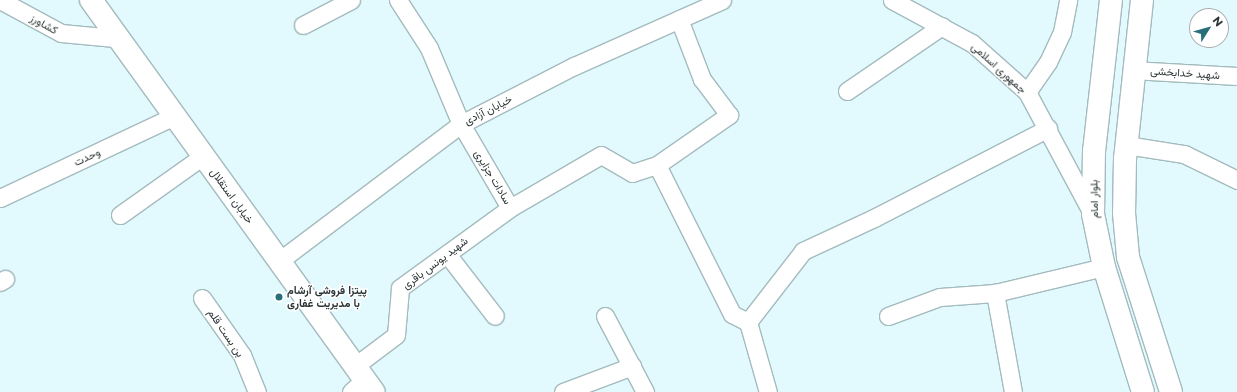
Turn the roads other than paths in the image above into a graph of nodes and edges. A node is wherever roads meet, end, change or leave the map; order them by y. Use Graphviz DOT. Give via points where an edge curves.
graph roads {
  1 [pos="0,0"];
  2 [pos="91,0"];
  3 [pos="351,0"];
  4 [pos="398,0"];
  5 [pos="722,0"];
  6 [pos="892,0"];
  7 [pos="1068,0"];
  8 [pos="1111,0"];
  9 [pos="1142,0"];
  10 [pos="913,5"];
  11 [pos="679,19"];
  12 [pos="303,25"];
  13 [pos="942,26"];
  14 [pos="115,38"];
  15 [pos="1132,70"];
  16 [pos="1237,76"];
  17 [pos="847,91"];
  18 [pos="1027,92"];
  19 [pos="174,116"];
  20 [pos="461,124"];
  21 [pos="1048,128"];
  22 [pos="1126,145"];
  23 [pos="203,156"];
  24 [pos="657,165"];
  25 [pos="1237,180"];
  26 [pos="0,198"];
  27 [pos="510,208"];
  28 [pos="1093,214"];
  29 [pos="120,215"];
  30 [pos="447,254"];
  31 [pos="279,261"];
  32 [pos="1104,267"];
  33 [pos="995,293"];
  34 [pos="202,298"];
  35 [pos="495,316"];
  36 [pos="606,316"];
  37 [pos="888,316"];
  38 [pos="748,322"];
  39 [pos="632,366"];
  40 [pos="361,382"];
  41 [pos="257,392"];
  42 [pos="563,392"];
  43 [pos="645,392"];
  44 [pos="768,392"];
  45 [pos="1013,392"];
  46 [pos="1143,392"];
  47 [pos="1171,392"];
  1 -- 14 [label="street, کشاورز" via="61,33"];
  2 -- 14 [label="street, خیابان استقلال"];
  3 -- 12 [label="street"];
  4 -- 20 [label="street, سادات جزایری" via="429,48"];
  5 -- 11 [label="street, خیابان آزادی"];
  6 -- 10 [label="street, جمهوری اسلامی"];
  7 -- 18 [label="street" via="1062,32 1048,62"];
  8 -- 28 [label="street, بلوار امام" via="1094,151"];
  9 -- 15 [label="street"];
  10 -- 13 [label="street, جمهوری اسلامی"];
  11 -- 20 [label="street, خیابان آزادی" via="574,66"];
  11 -- 24 [label="street" via="702,79 729,115"];
  13 -- 17 [label="street"];
  13 -- 18 [label="street, جمهوری اسلامی" via="972,43"];
  14 -- 19 [label="street, خیابان استقلال"];
  15 -- 16 [label="street, شهید خدابخشی"];
  15 -- 22 [label="street"];
  18 -- 21 [label="street, جمهوری اسلامی"];
  19 -- 23 [label="street, خیابان استقلال"];
  19 -- 26 [label="street, وحدت"];
  20 -- 27 [label="street, سادات جزایری"];
  20 -- 31 [label="street, خیابان آزادی"];
  21 -- 28 [label="street, جمهوری اسلامی"];
  21 -- 38 [label="street" via="874,218 803,251"];
  22 -- 25 [label="street" via="1184,154"];
  22 -- 47 [label="street" via="1124,213 1128,256"];
  23 -- 29 [label="street"];
  23 -- 31 [label="street, خیابان استقلال"];
  24 -- 27 [label="street, سادات جزایری" via="632,174 601,155"];
  24 -- 38 [label="street" via="732,314"];
  27 -- 30 [label="street, شهید یونس باقری"];
  28 -- 32 [label="street, بلوار امام"];
  30 -- 35 [label="street"];
  30 -- 40 [label="street, شهید یونس باقری" via="400,288 396,335"];
  31 -- 40 [label="street, خیابان استقلال"];
  32 -- 33 [label="street"];
  32 -- 46 [label="street, بلوار امام"];
  33 -- 37 [label="street" via="940,298"];
  33 -- 45 [label="street"];
  34 -- 41 [label="street, بن بست قلم" via="242,355"];
  36 -- 39 [label="street"];
  38 -- 44 [label="street"];
  39 -- 42 [label="street"];
  39 -- 43 [label="street"];
}
